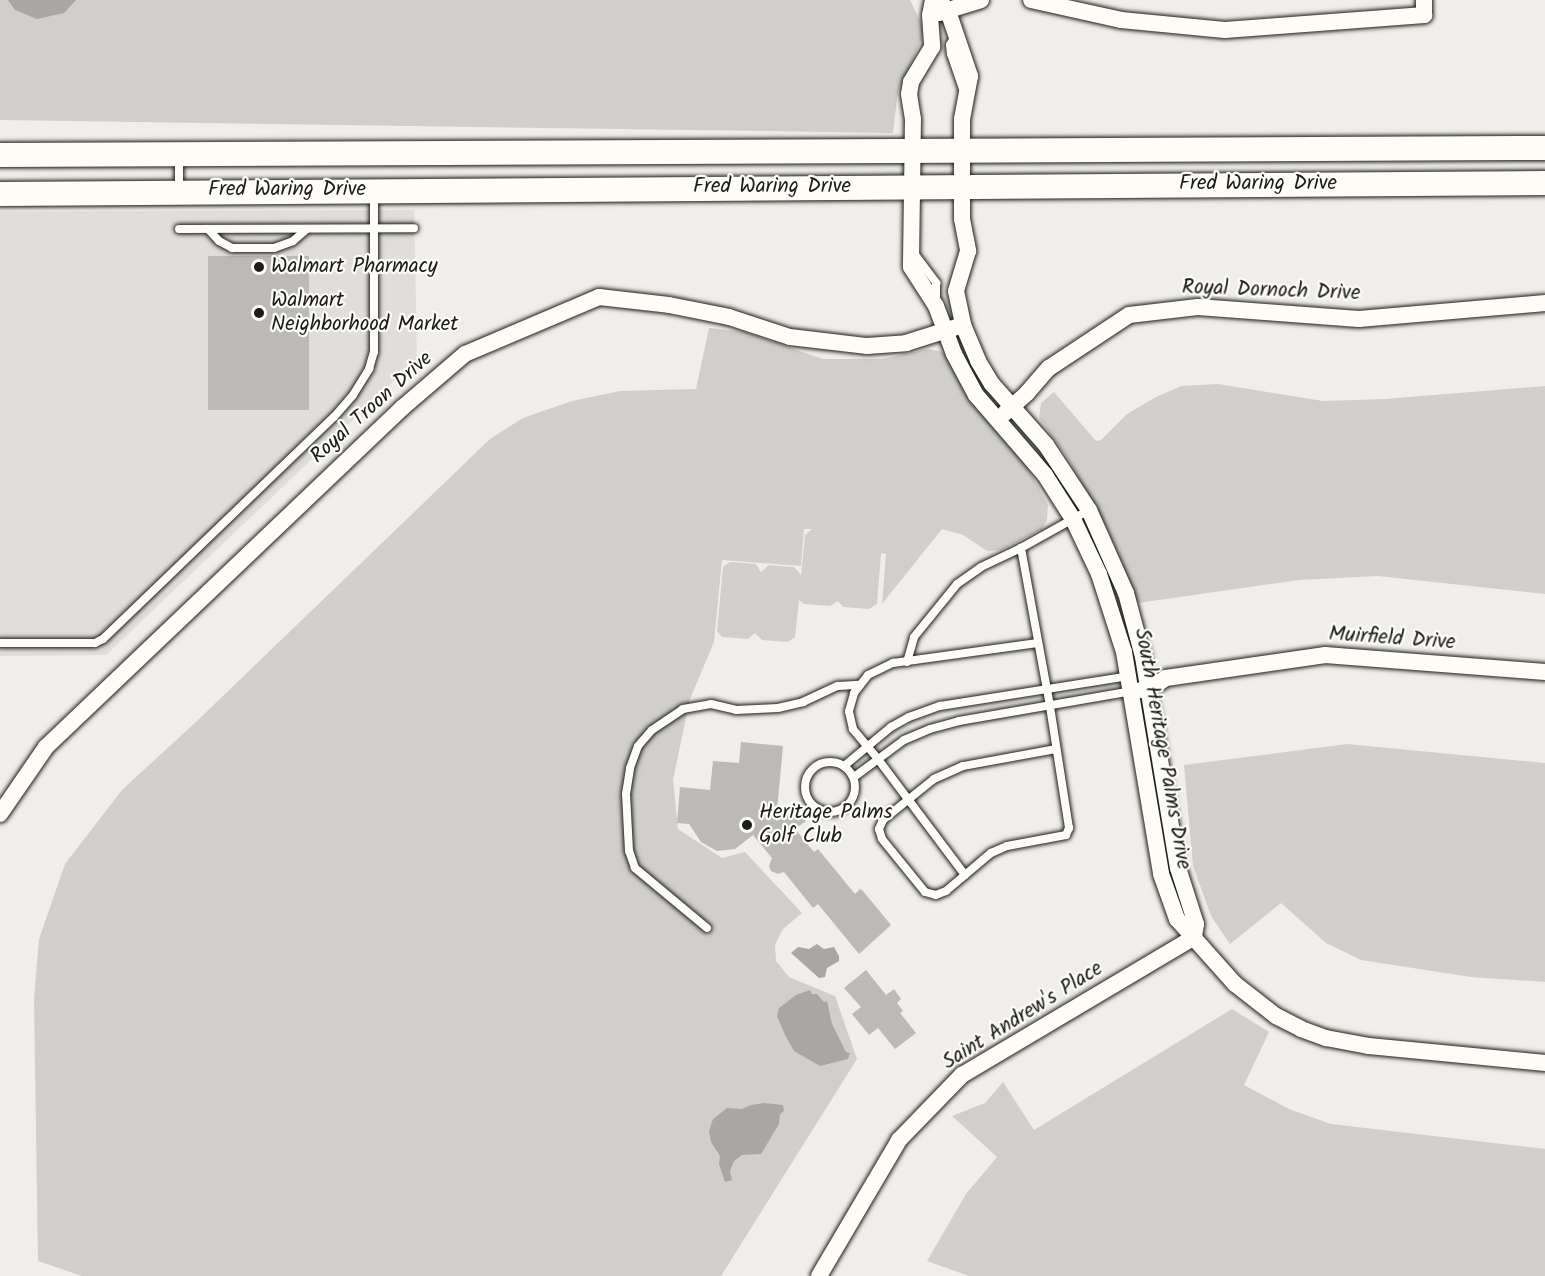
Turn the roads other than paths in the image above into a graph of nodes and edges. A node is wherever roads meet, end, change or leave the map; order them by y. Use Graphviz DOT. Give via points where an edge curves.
graph roads {
  1 [pos="981,0"];
  2 [pos="1031,0"];
  3 [pos="944,5"];
  4 [pos="1424,7"];
  5 [pos="932,8"];
  6 [pos="955,42"];
  7 [pos="932,47"];
  8 [pos="1545,148"];
  9 [pos="962,151"];
  10 [pos="913,152"];
  11 [pos="179,154"];
  12 [pos="0,155"];
  13 [pos="1545,183"];
  14 [pos="913,186"];
  15 [pos="962,186"];
  16 [pos="374,190"];
  17 [pos="179,191"];
  18 [pos="0,194"];
  19 [pos="414,228"];
  20 [pos="179,229"];
  21 [pos="208,229"];
  22 [pos="308,229"];
  23 [pos="374,229"];
  24 [pos="956,291"];
  25 [pos="934,298"];
  26 [pos="1545,303"];
  27 [pos="963,325"];
  28 [pos="944,331"];
  29 [pos="1012,406"];
  30 [pos="997,419"];
  31 [pos="1089,510"];
  32 [pos="1073,519"];
  33 [pos="1022,548"];
  34 [pos="1038,642"];
  35 [pos="0,643"];
  36 [pos="907,662"];
  37 [pos="1545,672"];
  38 [pos="1131,683"];
  39 [pos="1149,683"];
  40 [pos="860,685"];
  41 [pos="1047,689"];
  42 [pos="1050,706"];
  43 [pos="868,746"];
  44 [pos="1056,750"];
  45 [pos="879,759"];
  46 [pos="844,766"];
  47 [pos="854,777"];
  48 [pos="6,790"];
  49 [pos="907,801"];
  50 [pos="0,814"];
  51 [pos="965,875"];
  52 [pos="707,928"];
  53 [pos="1194,937"];
  54 [pos="1545,1063"];
  55 [pos="819,1276"];
  1 -- 3 [label="street"];
  2 -- 4 [label="street" via="1121,20 1225,30"];
  3 -- 5 [label="street"];
  3 -- 6 [label="street, South Heritage Palms Drive"];
  5 -- 7 [label="street"];
  6 -- 7 [label="lane"];
  6 -- 9 [label="street, South Heritage Palms Drive" via="970,76 962,119"];
  7 -- 10 [label="street, South Heritage Palms Drive" via="911,82"];
  8 -- 9 [label="main road, Fred Waring Drive"];
  9 -- 10 [label="main road, Fred Waring Drive"];
  9 -- 15 [label="street, South Heritage Palms Drive"];
  10 -- 11 [label="main road, Fred Waring Drive"];
  10 -- 14 [label="street, South Heritage Palms Drive"];
  11 -- 12 [label="main road, Fred Waring Drive"];
  11 -- 17 [label="lane"];
  13 -- 15 [label="main road, Fred Waring Drive"];
  14 -- 15 [label="main road, Fred Waring Drive"];
  14 -- 16 [label="main road, Fred Waring Drive"];
  14 -- 25 [label="street, South Heritage Palms Drive" via="911,267"];
  15 -- 24 [label="street, South Heritage Palms Drive" via="962,219 968,251"];
  16 -- 17 [label="main road, Fred Waring Drive"];
  16 -- 23 [label="lane"];
  17 -- 18 [label="main road, Fred Waring Drive"];
  19 -- 23 [label="lane"];
  20 -- 21 [label="lane"];
  21 -- 22 [label="lane"];
  21 -- 22 [label="lane" via="232,248 274,248 293,241"];
  22 -- 23 [label="lane"];
  23 -- 35 [label="lane" via="374,352 364,378 334,417 103,639 95,643"];
  24 -- 25 [label="lane"];
  24 -- 27 [label="street, South Heritage Palms Drive"];
  25 -- 28 [label="street, South Heritage Palms Drive"];
  26 -- 29 [label="street, Royal Dornoch Drive" via="1359,319 1198,307 1129,315 1049,368"];
  27 -- 28 [label="street, Royal Troon Drive"];
  27 -- 29 [label="street, South Heritage Palms Drive" via="985,373"];
  28 -- 30 [label="street, South Heritage Palms Drive" via="967,381"];
  28 -- 48 [label="street, Royal Troon Drive" via="906,343 867,346 789,337 729,317 598,297 465,354 402,408 46,747"];
  29 -- 30 [label="street, Royal Dornoch Drive"];
  29 -- 31 [label="street, South Heritage Palms Drive" via="1060,465"];
  30 -- 32 [label="street, South Heritage Palms Drive" via="1028,453"];
  31 -- 32 [label="lane"];
  31 -- 39 [label="street, South Heritage Palms Drive" via="1126,593"];
  32 -- 33 [label="lane"];
  32 -- 38 [label="street, South Heritage Palms Drive" via="1109,599"];
  33 -- 34 [label="lane"];
  33 -- 36 [label="lane" via="981,567 957,584 914,637"];
  34 -- 36 [label="lane"];
  34 -- 41 [label="lane"];
  36 -- 40 [label="lane" via="893,663 868,675"];
  37 -- 39 [label="street, Muirfield Drive" via="1325,655"];
  38 -- 39 [label="street"];
  38 -- 41 [label="lane"];
  38 -- 42 [label="lane"];
  38 -- 53 [label="street, South Heritage Palms Drive" via="1161,874 1177,919"];
  39 -- 53 [label="street, South Heritage Palms Drive" via="1178,868 1196,924"];
  40 -- 43 [label="lane" via="849,711 853,729"];
  40 -- 52 [label="lane" via="838,686 803,702 777,708 736,710 711,705 683,709 652,730 638,746 626,794 629,851 635,868"];
  41 -- 42 [label="lane"];
  41 -- 43 [label="lane" via="940,706 909,717"];
  42 -- 44 [label="lane"];
  42 -- 45 [label="lane" via="959,720 904,740"];
  43 -- 45 [label="lane"];
  43 -- 46 [label="lane"];
  44 -- 49 [label="lane" via="963,766 934,779"];
  44 -- 51 [label="lane" via="1069,828 1066,835 1007,846 991,853"];
  45 -- 47 [label="lane"];
  45 -- 49 [label="lane"];
  46 -- 47 [label="lane"];
  46 -- 47 [label="lane" via="828,762 812,769 805,793 814,807 829,812 844,808 854,795"];
  48 -- 50 [label="street, Royal Troon Drive"];
  49 -- 51 [label="lane"];
  49 -- 51 [label="lane" via="883,820 879,829 882,839 925,892 936,895"];
  53 -- 54 [label="street, South Heritage Palms Drive" via="1214,963 1256,1002 1310,1032 1369,1046"];
  53 -- 55 [label="street, Saint Andrew's Place" via="962,1075 899,1140"];
}
